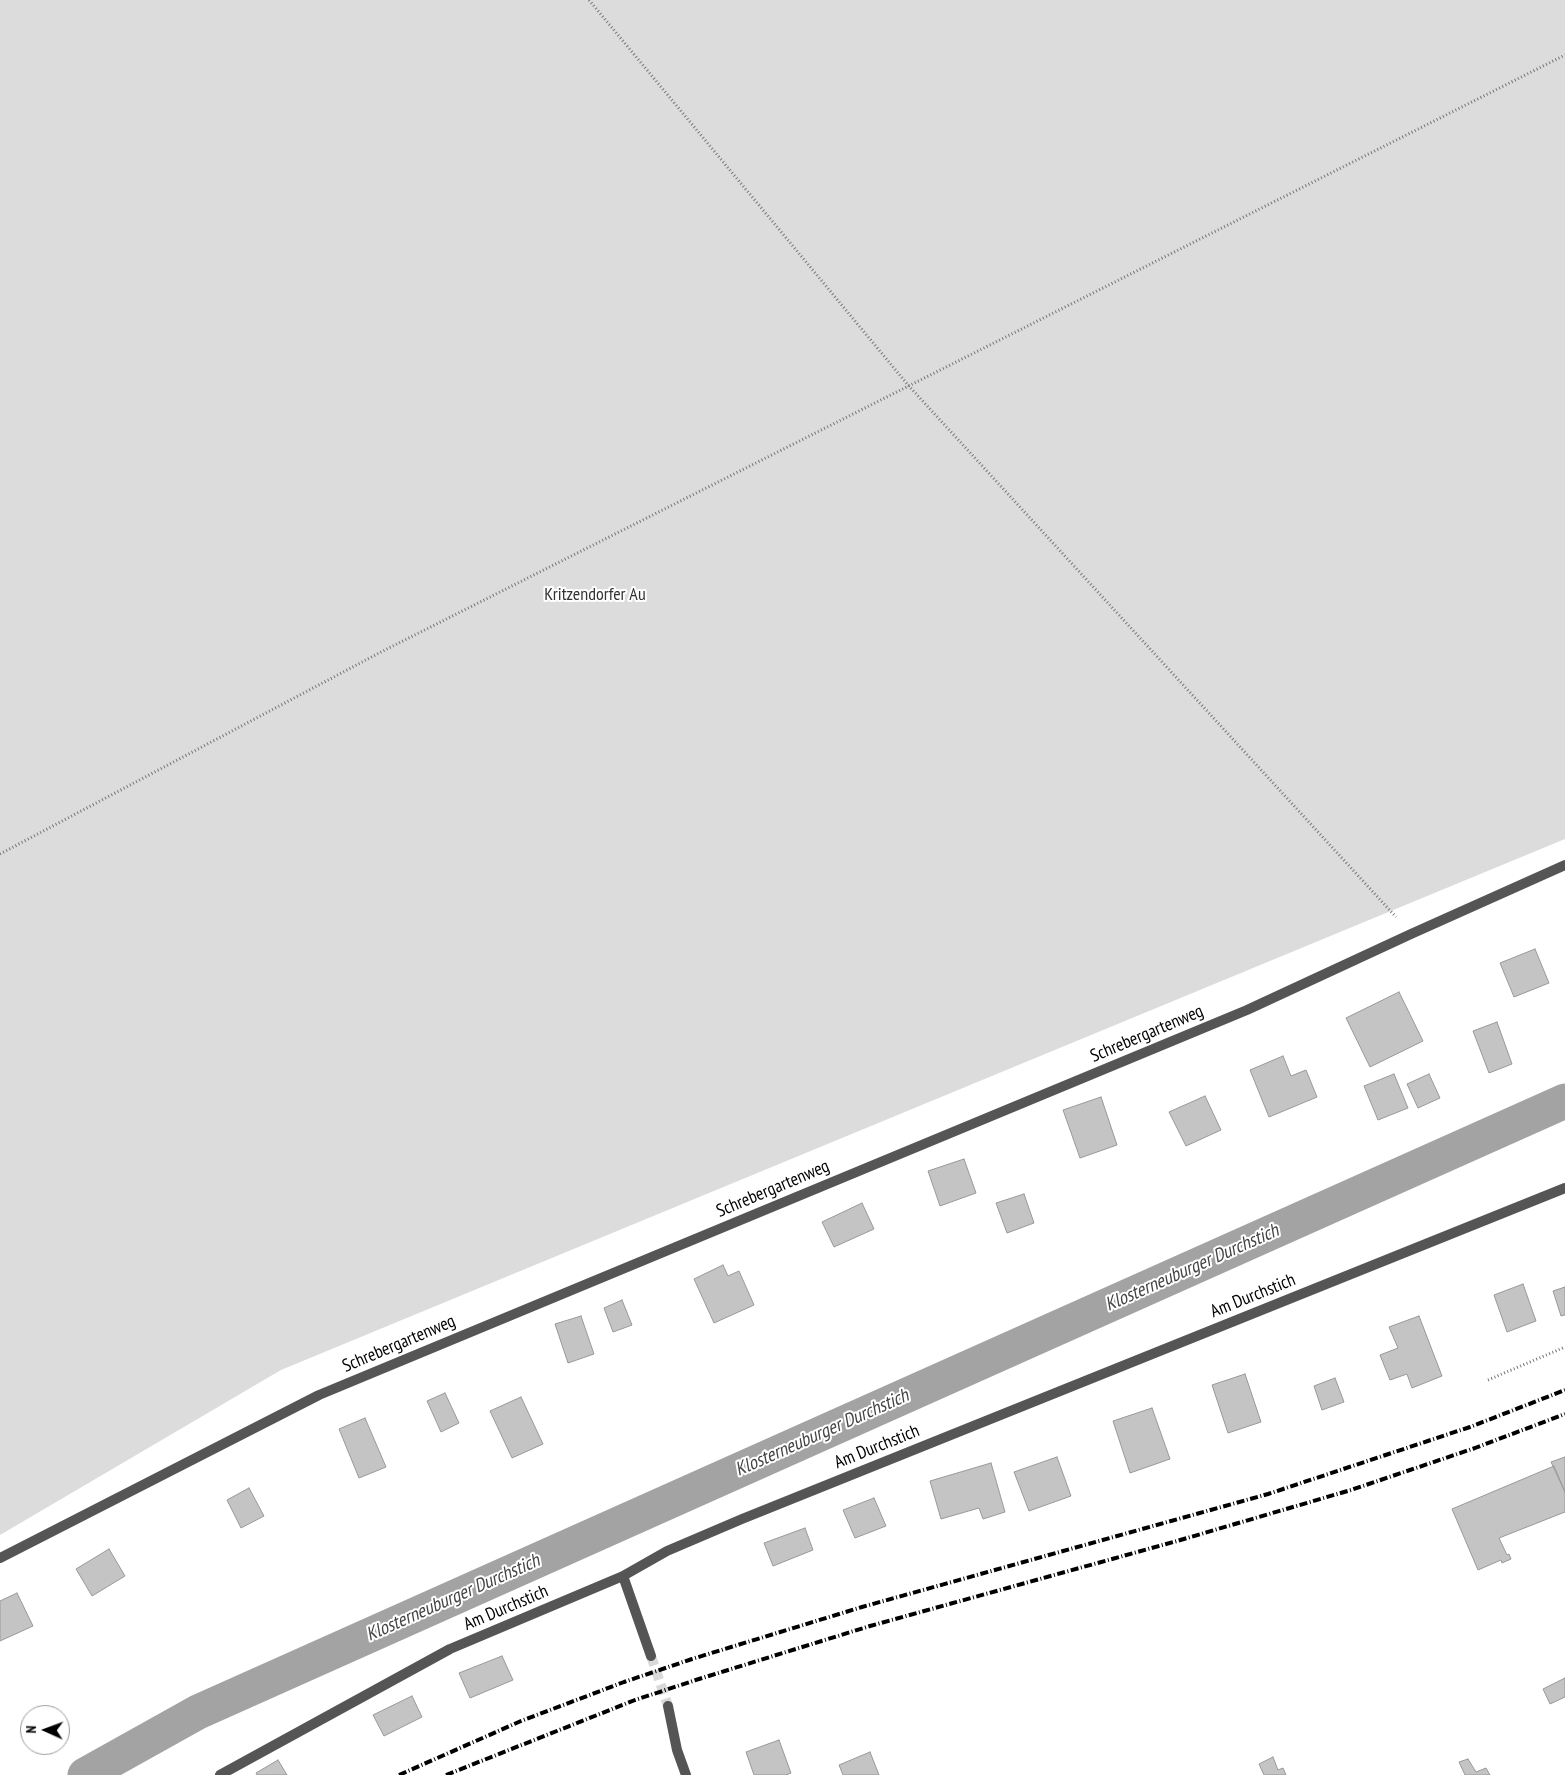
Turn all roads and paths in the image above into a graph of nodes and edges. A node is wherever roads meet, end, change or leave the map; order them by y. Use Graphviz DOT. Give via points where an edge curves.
graph roads {
  1 [pos="589,0"];
  2 [pos="1565,55"];
  3 [pos="908,386"];
  4 [pos="0,854"];
  5 [pos="1565,865"];
  6 [pos="1412,934"];
  7 [pos="1565,1188"];
  8 [pos="1565,1347"];
  9 [pos="1488,1380"];
  10 [pos="0,1558"];
  11 [pos="623,1576"];
  12 [pos="651,1656"];
  13 [pos="668,1706"];
  14 [pos="220,1775"];
  15 [pos="686,1775"];
  1 -- 3 [label="path"];
  2 -- 3 [label="path"];
  3 -- 4 [label="path" via="381,652"];
  3 -- 6 [label="path"];
  5 -- 6 [label="street, Schrebergartenweg"];
  6 -- 10 [label="street, Schrebergartenweg" via="1247,1010 319,1395"];
  7 -- 11 [label="street, Am Durchstich" via="742,1519"];
  8 -- 9 [label="path"];
  11 -- 12 [label="street"];
  11 -- 14 [label="street, Am Durchstich" via="450,1649"];
  13 -- 15 [label="street"];
}
